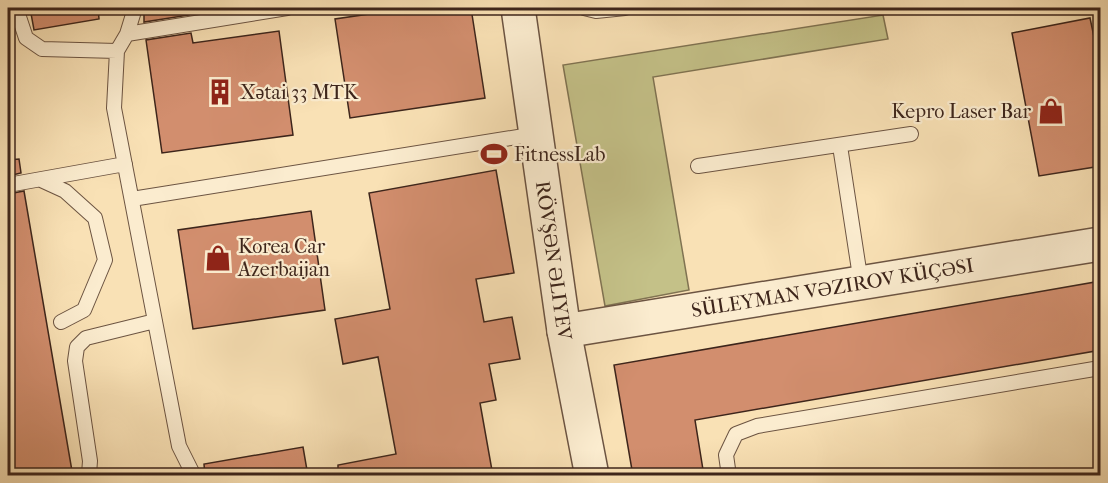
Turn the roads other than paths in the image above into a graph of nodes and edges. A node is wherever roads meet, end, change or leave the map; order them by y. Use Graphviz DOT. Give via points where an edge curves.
graph roads {
  1 [pos="16,8"];
  2 [pos="135,8"];
  3 [pos="287,8"];
  4 [pos="518,8"];
  5 [pos="584,8"];
  6 [pos="625,8"];
  7 [pos="127,34"];
  8 [pos="117,51"];
  9 [pos="536,134"];
  10 [pos="911,134"];
  11 [pos="840,146"];
  12 [pos="125,164"];
  13 [pos="698,166"];
  14 [pos="41,180"];
  15 [pos="8,185"];
  16 [pos="132,199"];
  17 [pos="1101,244"];
  18 [pos="861,284"];
  19 [pos="155,321"];
  20 [pos="61,322"];
  21 [pos="564,331"];
  22 [pos="1101,368"];
  23 [pos="86,476"];
  24 [pos="194,476"];
  25 [pos="592,476"];
  26 [pos="729,476"];
  1 -- 8 [label="lane" via="26,38 42,49"];
  2 -- 7 [label="lane"];
  3 -- 7 [label="lane"];
  4 -- 9 [label="street, RÖVŞƏN ƏLIYEV"];
  5 -- 6 [label="lane"];
  7 -- 8 [label="lane"];
  8 -- 12 [label="lane" via="114,108"];
  9 -- 16 [label="lane"];
  9 -- 21 [label="street, RÖVŞƏN ƏLIYEV"];
  10 -- 11 [label="lane"];
  11 -- 13 [label="lane"];
  11 -- 18 [label="lane"];
  12 -- 14 [label="lane"];
  12 -- 16 [label="lane"];
  14 -- 15 [label="lane"];
  14 -- 20 [label="lane" via="65,191 95,218 105,260 84,310"];
  16 -- 19 [label="lane"];
  17 -- 18 [label="street, SÜLEYMAN VƏZIROV KÜÇƏSI"];
  18 -- 21 [label="street, SÜLEYMAN VƏZIROV KÜÇƏSI"];
  19 -- 23 [label="lane" via="86,338 77,347 75,361 90,461"];
  19 -- 24 [label="lane" via="179,446"];
  21 -- 25 [label="street, RÖVŞƏN ƏLIYEV"];
  22 -- 26 [label="lane" via="757,426 736,434 726,455"];
}
